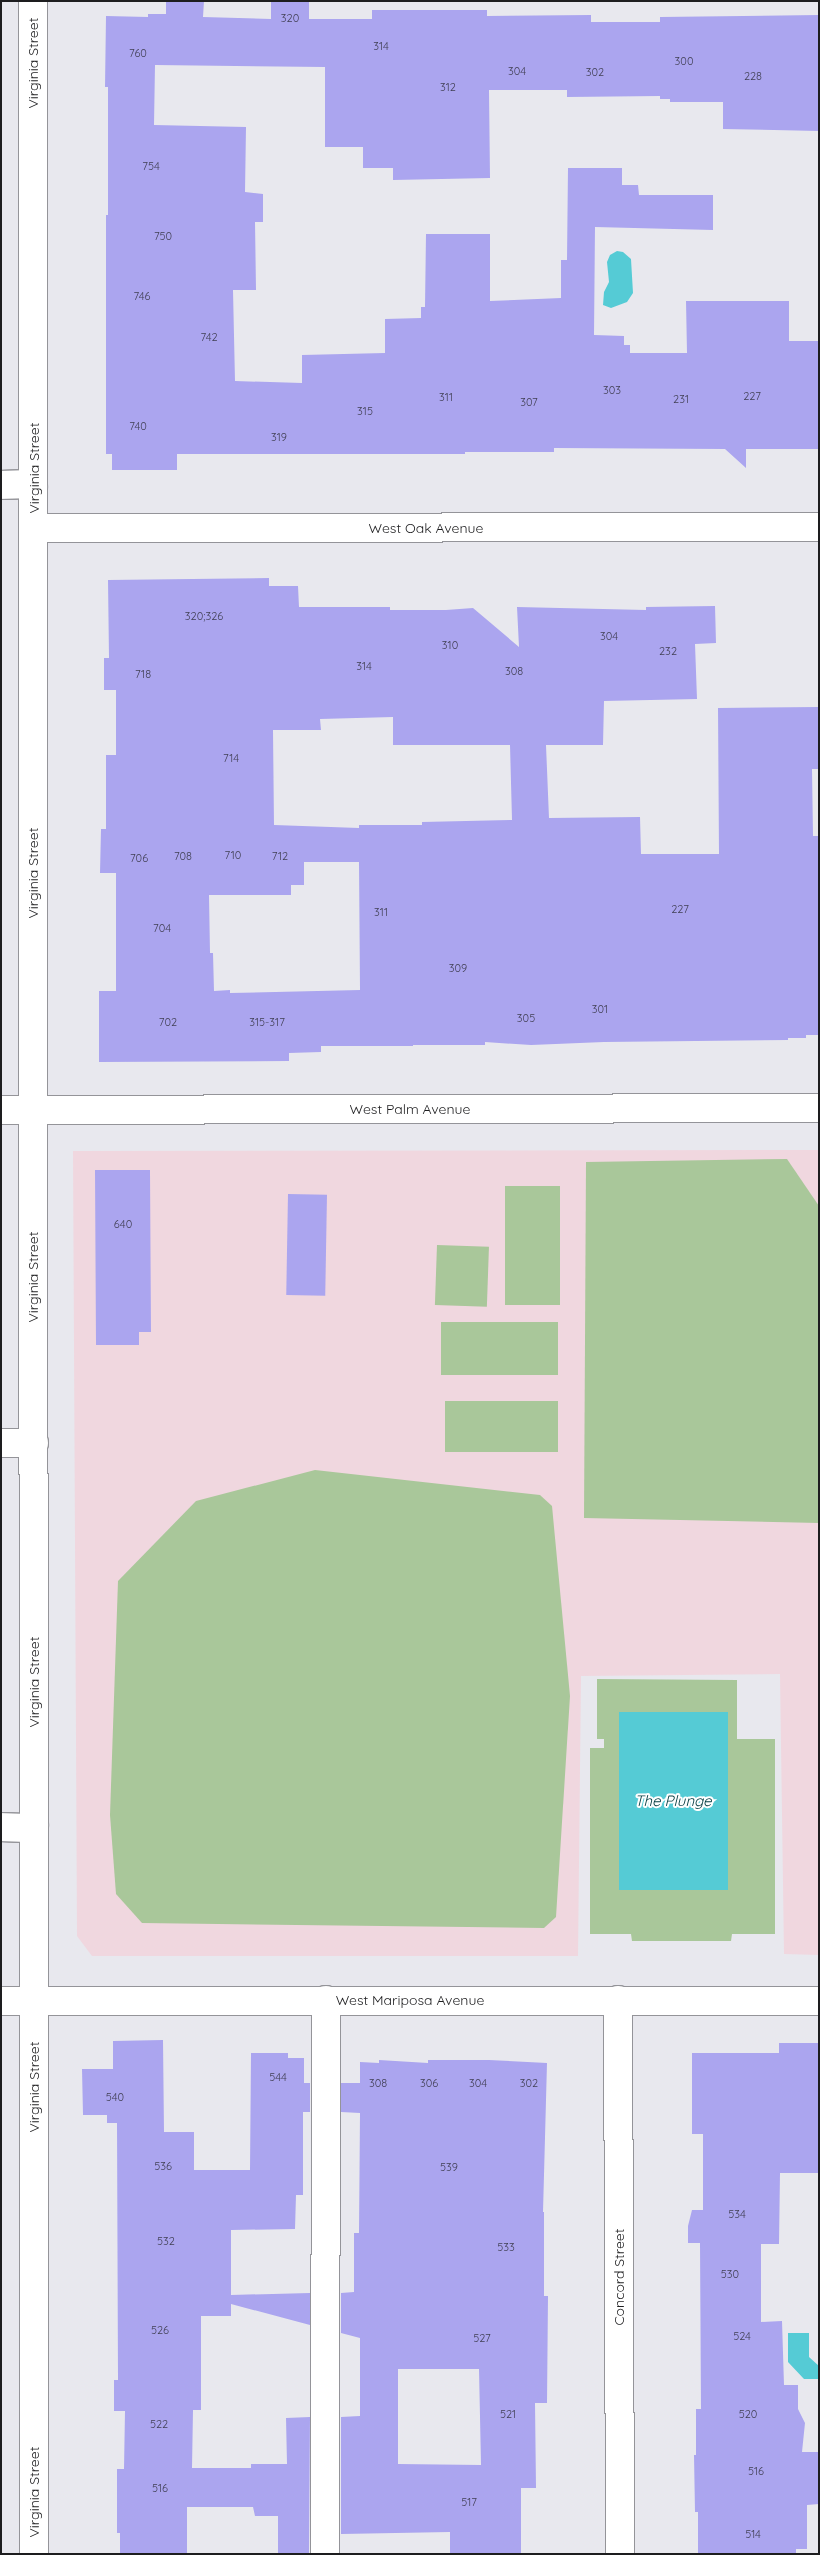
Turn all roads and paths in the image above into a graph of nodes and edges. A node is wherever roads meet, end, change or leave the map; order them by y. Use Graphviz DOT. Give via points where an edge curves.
graph roads {
  1 [pos="33,1"];
  2 [pos="34,484"];
  3 [pos="1,485"];
  4 [pos="819,527"];
  5 [pos="34,528"];
  6 [pos="819,1108"];
  7 [pos="1,1110"];
  8 [pos="32,1110"];
  9 [pos="1,1443"];
  10 [pos="34,1443"];
  11 [pos="1,1827"];
  12 [pos="34,1828"];
  13 [pos="326,2000"];
  14 [pos="618,2000"];
  15 [pos="1,2001"];
  16 [pos="34,2001"];
  17 [pos="819,2001"];
  18 [pos="34,2554"];
  19 [pos="325,2554"];
  20 [pos="620,2554"];
  1 -- 2 [label="street, Virginia Street"];
  2 -- 3 [label="street"];
  2 -- 5 [label="street, Virginia Street"];
  4 -- 5 [label="street, West Oak Avenue"];
  5 -- 8 [label="street, Virginia Street"];
  6 -- 8 [label="street, West Palm Avenue"];
  7 -- 8 [label="street, West Palm Avenue"];
  8 -- 10 [label="street, Virginia Street"];
  9 -- 10 [label="street"];
  10 -- 12 [label="street, Virginia Street"];
  11 -- 12 [label="street"];
  12 -- 16 [label="street, Virginia Street"];
  13 -- 14 [label="street, West Mariposa Avenue"];
  13 -- 16 [label="street, West Mariposa Avenue"];
  13 -- 19 [label="street"];
  14 -- 17 [label="street, West Mariposa Avenue"];
  14 -- 20 [label="street, Concord Street"];
  15 -- 16 [label="street, West Mariposa Avenue"];
  16 -- 18 [label="street, Virginia Street"];
}
